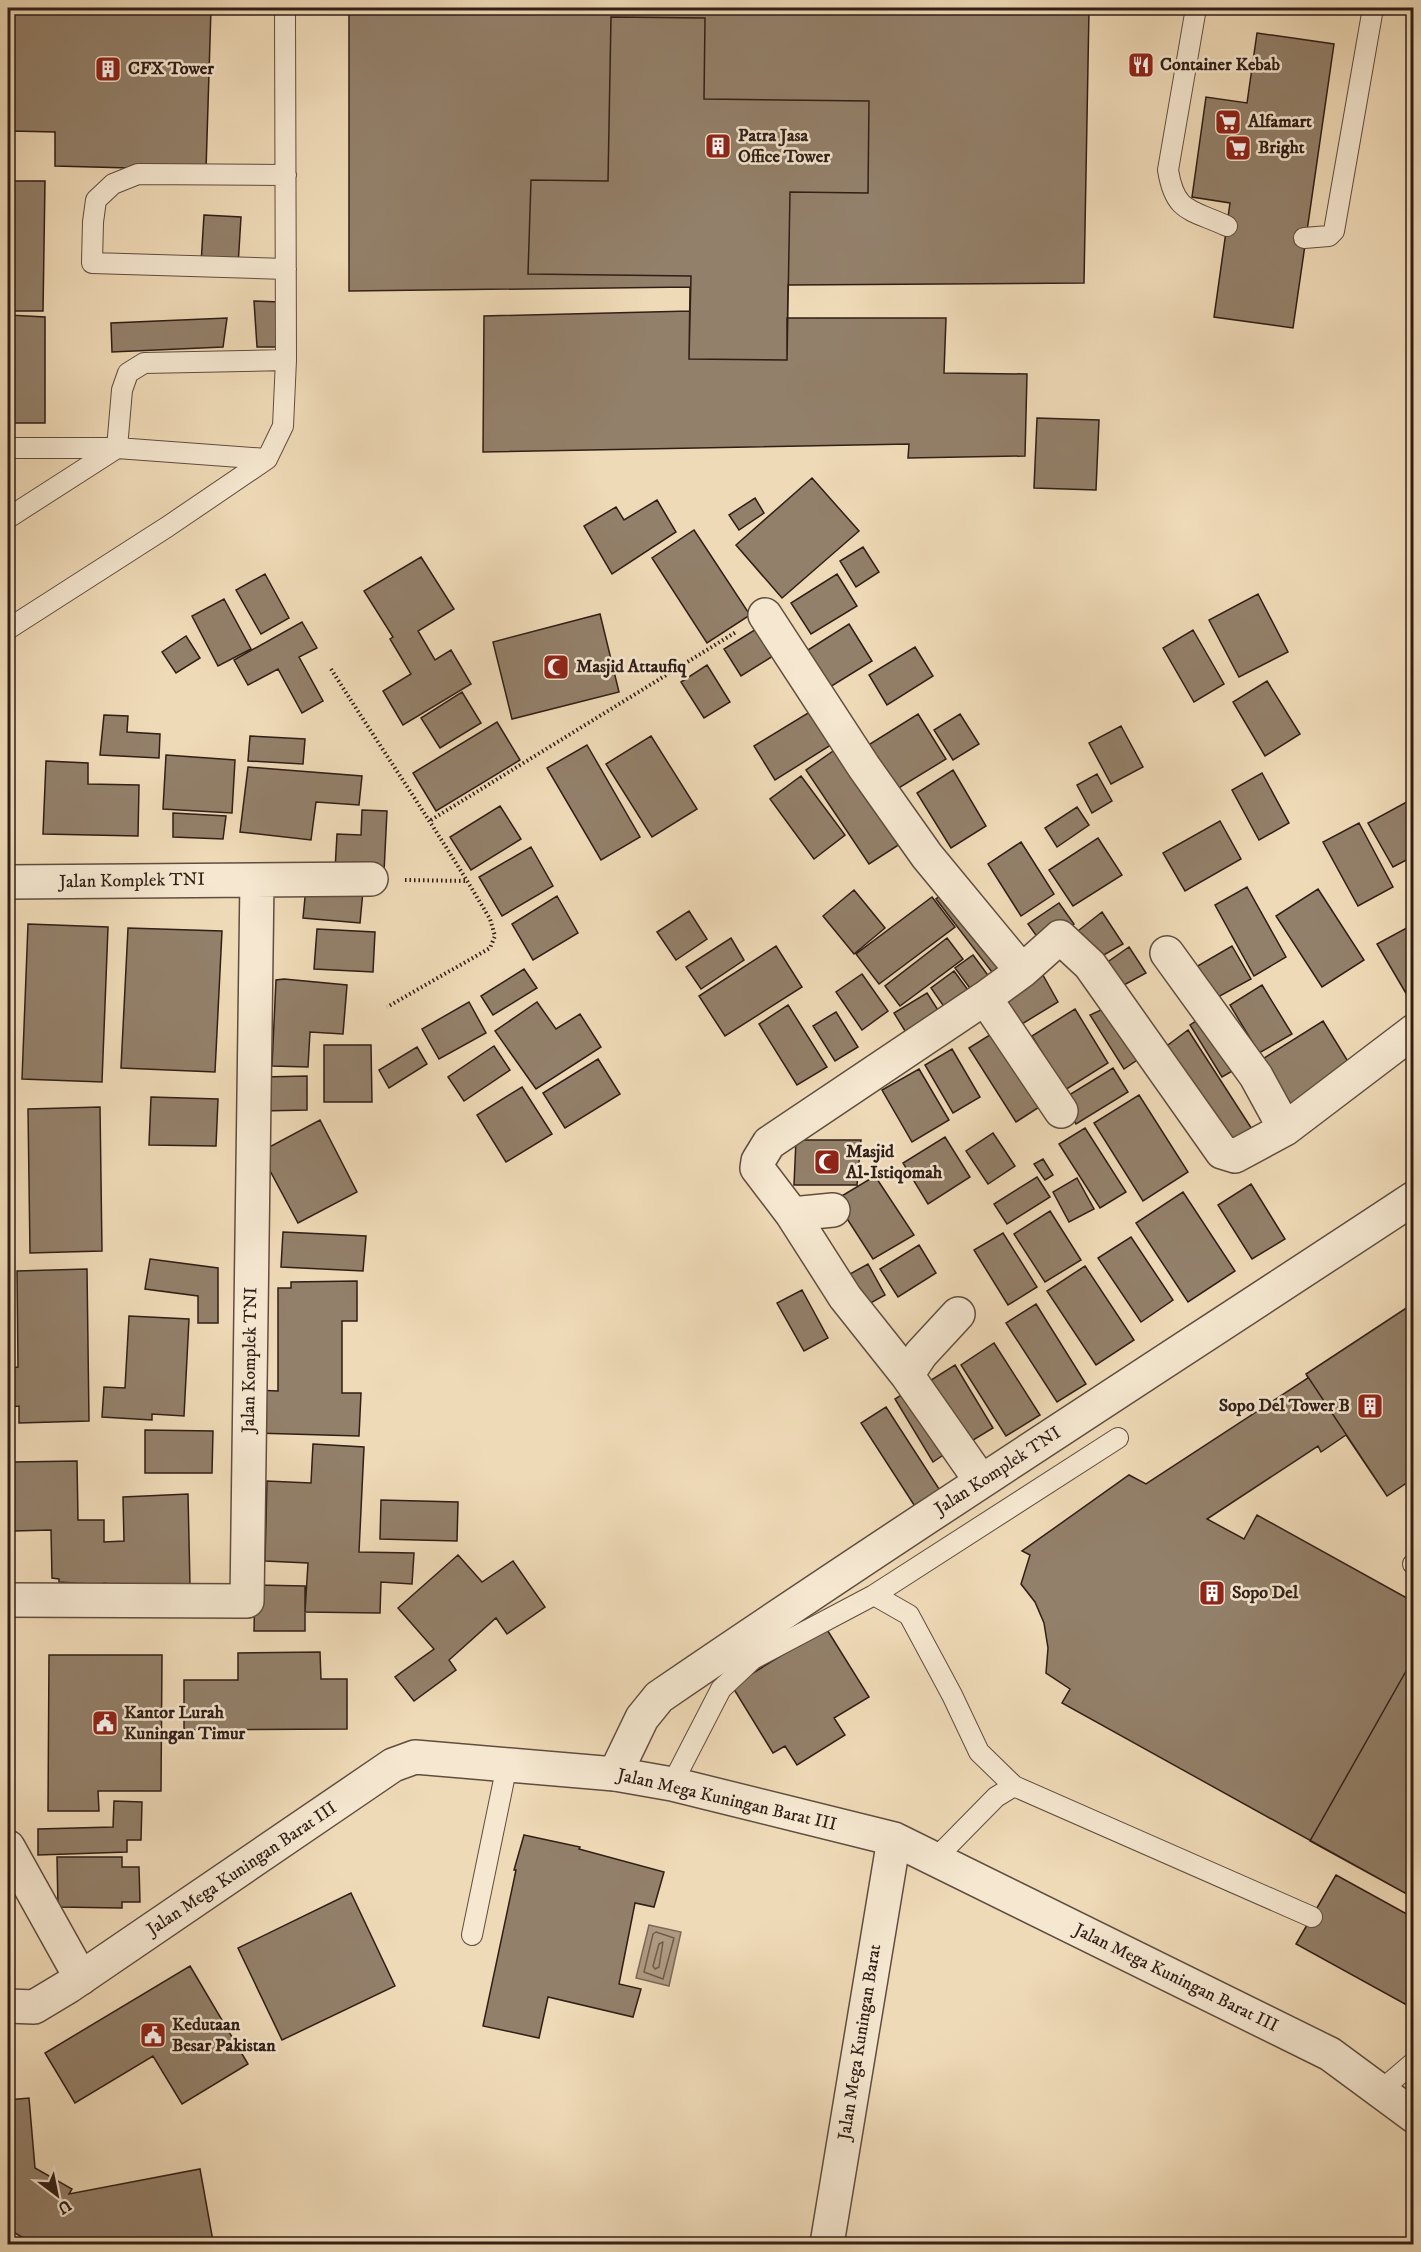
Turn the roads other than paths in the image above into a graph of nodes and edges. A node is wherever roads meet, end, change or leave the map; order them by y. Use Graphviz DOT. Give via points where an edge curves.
graph roads {
  1 [pos="285,8"];
  2 [pos="1196,8"];
  3 [pos="1372,8"];
  4 [pos="286,175"];
  5 [pos="1227,226"];
  6 [pos="1304,238"];
  7 [pos="286,269"];
  8 [pos="286,360"];
  9 [pos="8,447"];
  10 [pos="117,448"];
  11 [pos="267,459"];
  12 [pos="8,518"];
  13 [pos="765,615"];
  14 [pos="8,629"];
  15 [pos="371,879"];
  16 [pos="257,880"];
  17 [pos="8,882"];
  18 [pos="1167,953"];
  19 [pos="1022,970"];
  20 [pos="985,998"];
  21 [pos="1413,1031"];
  22 [pos="1061,1111"];
  23 [pos="1285,1129"];
  24 [pos="1413,1198"];
  25 [pos="833,1210"];
  26 [pos="792,1214"];
  27 [pos="958,1314"];
  28 [pos="907,1375"];
  29 [pos="1118,1438"];
  30 [pos="981,1481"];
  31 [pos="874,1595"];
  32 [pos="8,1600"];
  33 [pos="507,1765"];
  34 [pos="615,1774"];
  35 [pos="672,1784"];
  36 [pos="1014,1786"];
  37 [pos="894,1839"];
  38 [pos="8,1847"];
  39 [pos="935,1859"];
  40 [pos="1312,1917"];
  41 [pos="472,1935"];
  42 [pos="81,1978"];
  43 [pos="8,2006"];
  44 [pos="1413,2062"];
  45 [pos="1380,2091"];
  46 [pos="1413,2116"];
  47 [pos="827,2244"];
  1 -- 4 [label="lane"];
  2 -- 5 [label="lane" via="1168,170 1178,204"];
  3 -- 6 [label="lane" via="1334,231 1329,236"];
  4 -- 7 [label="lane"];
  4 -- 7 [label="lane" via="138,174 112,184 96,200 92,253 92,264"];
  7 -- 8 [label="lane"];
  8 -- 10 [label="lane" via="144,363 128,373 122,390"];
  8 -- 11 [label="lane" via="283,426"];
  9 -- 10 [label="lane"];
  10 -- 11 [label="lane"];
  10 -- 12 [label="lane"];
  11 -- 14 [label="lane"];
  13 -- 19 [label="street" via="927,856"];
  15 -- 16 [label="street, Jalan Komplek TNI"];
  16 -- 17 [label="street, Jalan Komplek TNI"];
  16 -- 32 [label="street, Jalan Komplek TNI" via="247,1601"];
  18 -- 23 [label="street" via="1256,1076"];
  19 -- 20 [label="street"];
  19 -- 23 [label="street" via="1060,937 1075,949 1222,1152 1235,1156"];
  20 -- 22 [label="street"];
  20 -- 26 [label="street" via="770,1143 758,1161 758,1168"];
  21 -- 23 [label="street"];
  24 -- 30 [label="street, Jalan Komplek TNI"];
  25 -- 26 [label="street"];
  26 -- 28 [label="street" via="845,1297"];
  27 -- 28 [label="street"];
  28 -- 30 [label="street"];
  29 -- 31 [label="lane"];
  30 -- 34 [label="street, Jalan Komplek TNI" via="659,1697 642,1718"];
  31 -- 35 [label="lane" via="753,1659 721,1689"];
  31 -- 36 [label="lane" via="909,1615 979,1752"];
  33 -- 34 [label="street, Jalan Mega Kuningan Barat III"];
  33 -- 41 [label="lane"];
  33 -- 42 [label="street, Jalan Mega Kuningan Barat III" via="415,1757 393,1765"];
  34 -- 35 [label="street, Jalan Mega Kuningan Barat III"];
  35 -- 37 [label="street, Jalan Mega Kuningan Barat III"];
  36 -- 39 [label="lane" via="996,1797"];
  36 -- 40 [label="lane"];
  37 -- 39 [label="street, Jalan Mega Kuningan Barat III"];
  37 -- 47 [label="street, Jalan Mega Kuningan Barat"];
  38 -- 42 [label="street"];
  39 -- 45 [label="street, Jalan Mega Kuningan Barat III" via="1330,2054"];
  42 -- 43 [label="street, Jalan Mega Kuningan Barat III" via="34,2007"];
  44 -- 45 [label="lane"];
  45 -- 46 [label="street, Jalan Mega Kuningan Barat III"];
}
